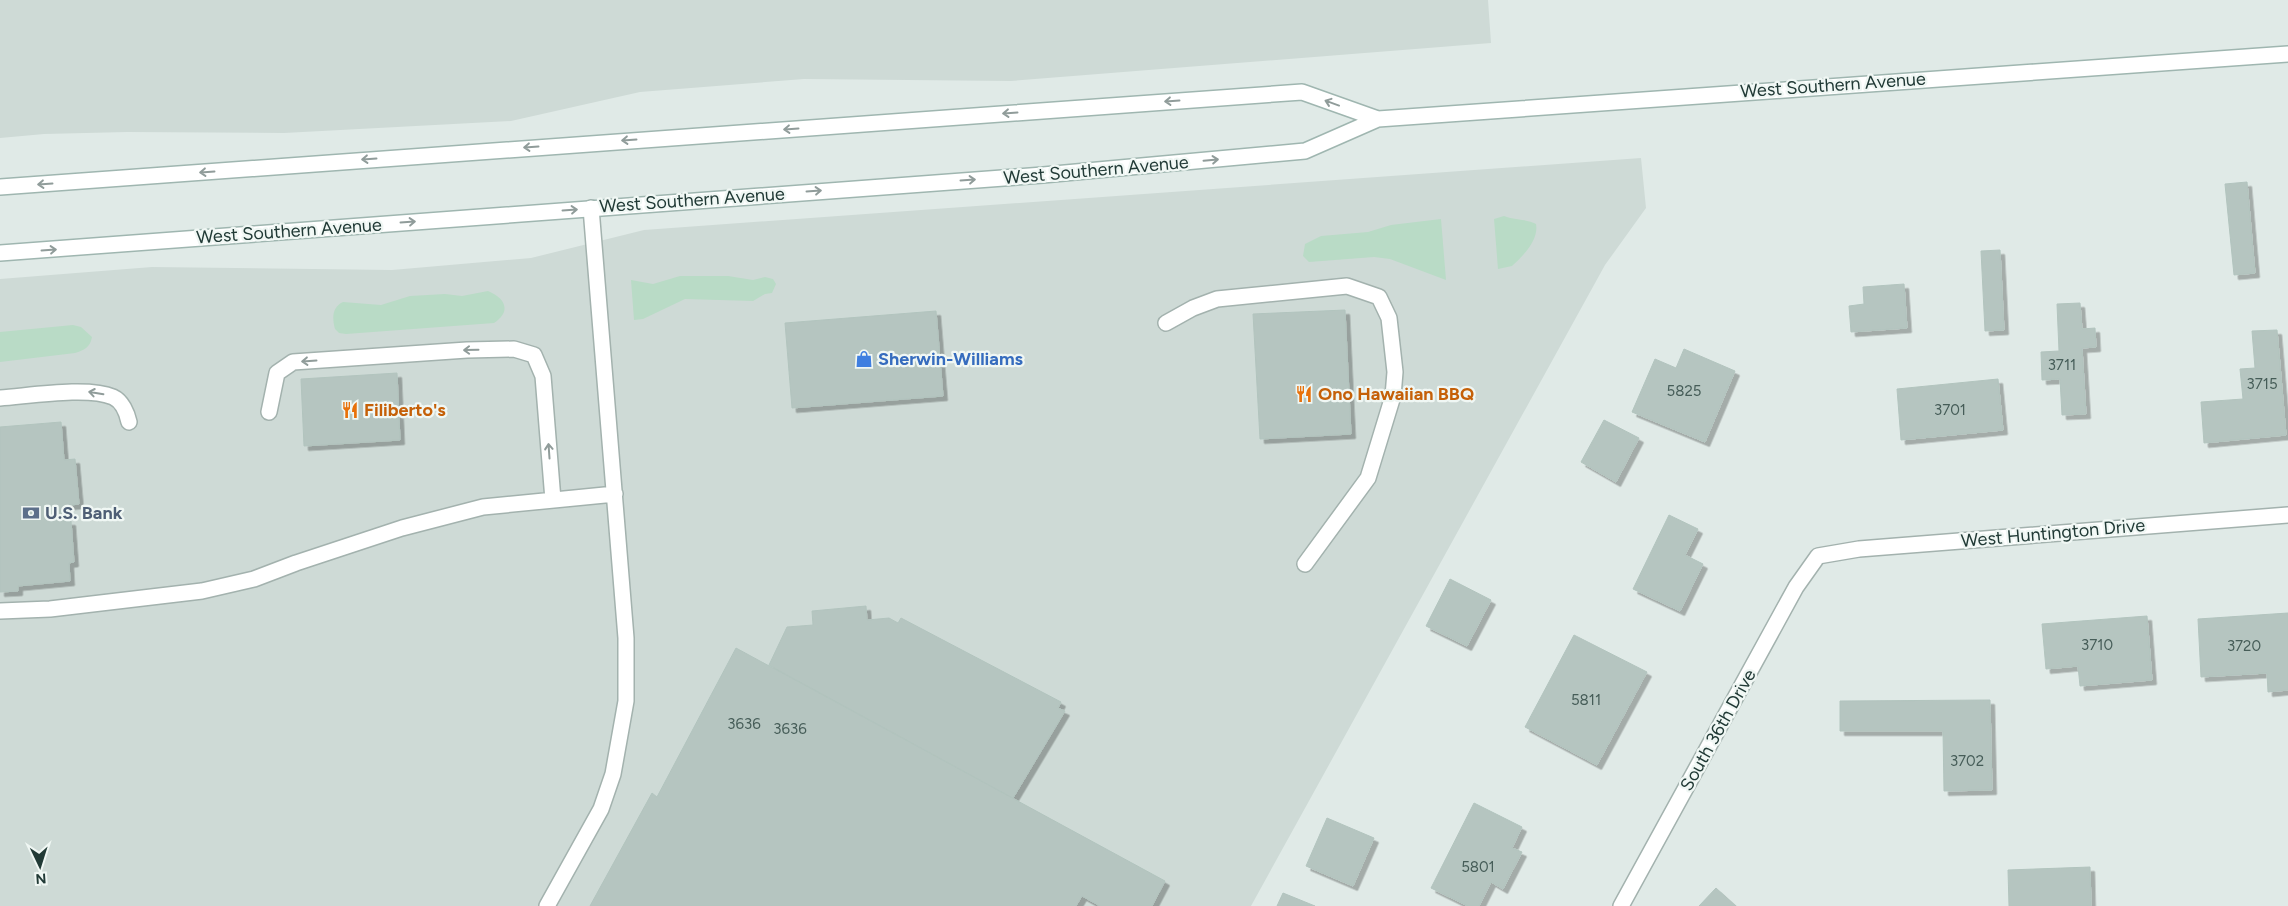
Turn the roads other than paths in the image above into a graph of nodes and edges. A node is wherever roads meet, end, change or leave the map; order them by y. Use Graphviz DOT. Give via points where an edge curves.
graph roads {
  1 [pos="2288,54"];
  2 [pos="1378,119"];
  3 [pos="0,187"];
  4 [pos="591,208"];
  5 [pos="0,254"];
  6 [pos="1166,323"];
  7 [pos="0,398"];
  8 [pos="269,412"];
  9 [pos="129,422"];
  10 [pos="614,494"];
  11 [pos="553,500"];
  12 [pos="2288,515"];
  13 [pos="1818,556"];
  14 [pos="1305,564"];
  15 [pos="0,611"];
  16 [pos="547,906"];
  17 [pos="1621,906"];
  1 -- 2 [label="main road, West Southern Avenue"];
  2 -- 3 [label="main road, West Southern Avenue, one-way" via="1302,92"];
  4 -- 2 [label="main road, West Southern Avenue, one-way" via="1043,175 1305,151"];
  5 -- 4 [label="main road, West Southern Avenue, one-way"];
  4 -- 10 [label="main road"];
  6 -- 14 [label="main road" via="1217,299 1347,286 1379,297 1389,318 1395,372 1393,396 1368,478"];
  9 -- 7 [label="main road, one-way" via="127,412 115,397 92,392"];
  11 -- 8 [label="main road, one-way" via="543,376 534,355 514,350 467,350 293,362 277,373"];
  10 -- 11 [label="main road"];
  10 -- 16 [label="main road" via="626,638 626,701 613,774 601,809"];
  11 -- 15 [label="main road" via="483,507 402,528 254,579 202,591 60,608"];
  12 -- 13 [label="main road, West Huntington Drive" via="1859,549"];
  13 -- 17 [label="main road, South 36th Drive" via="1796,587"];
}
